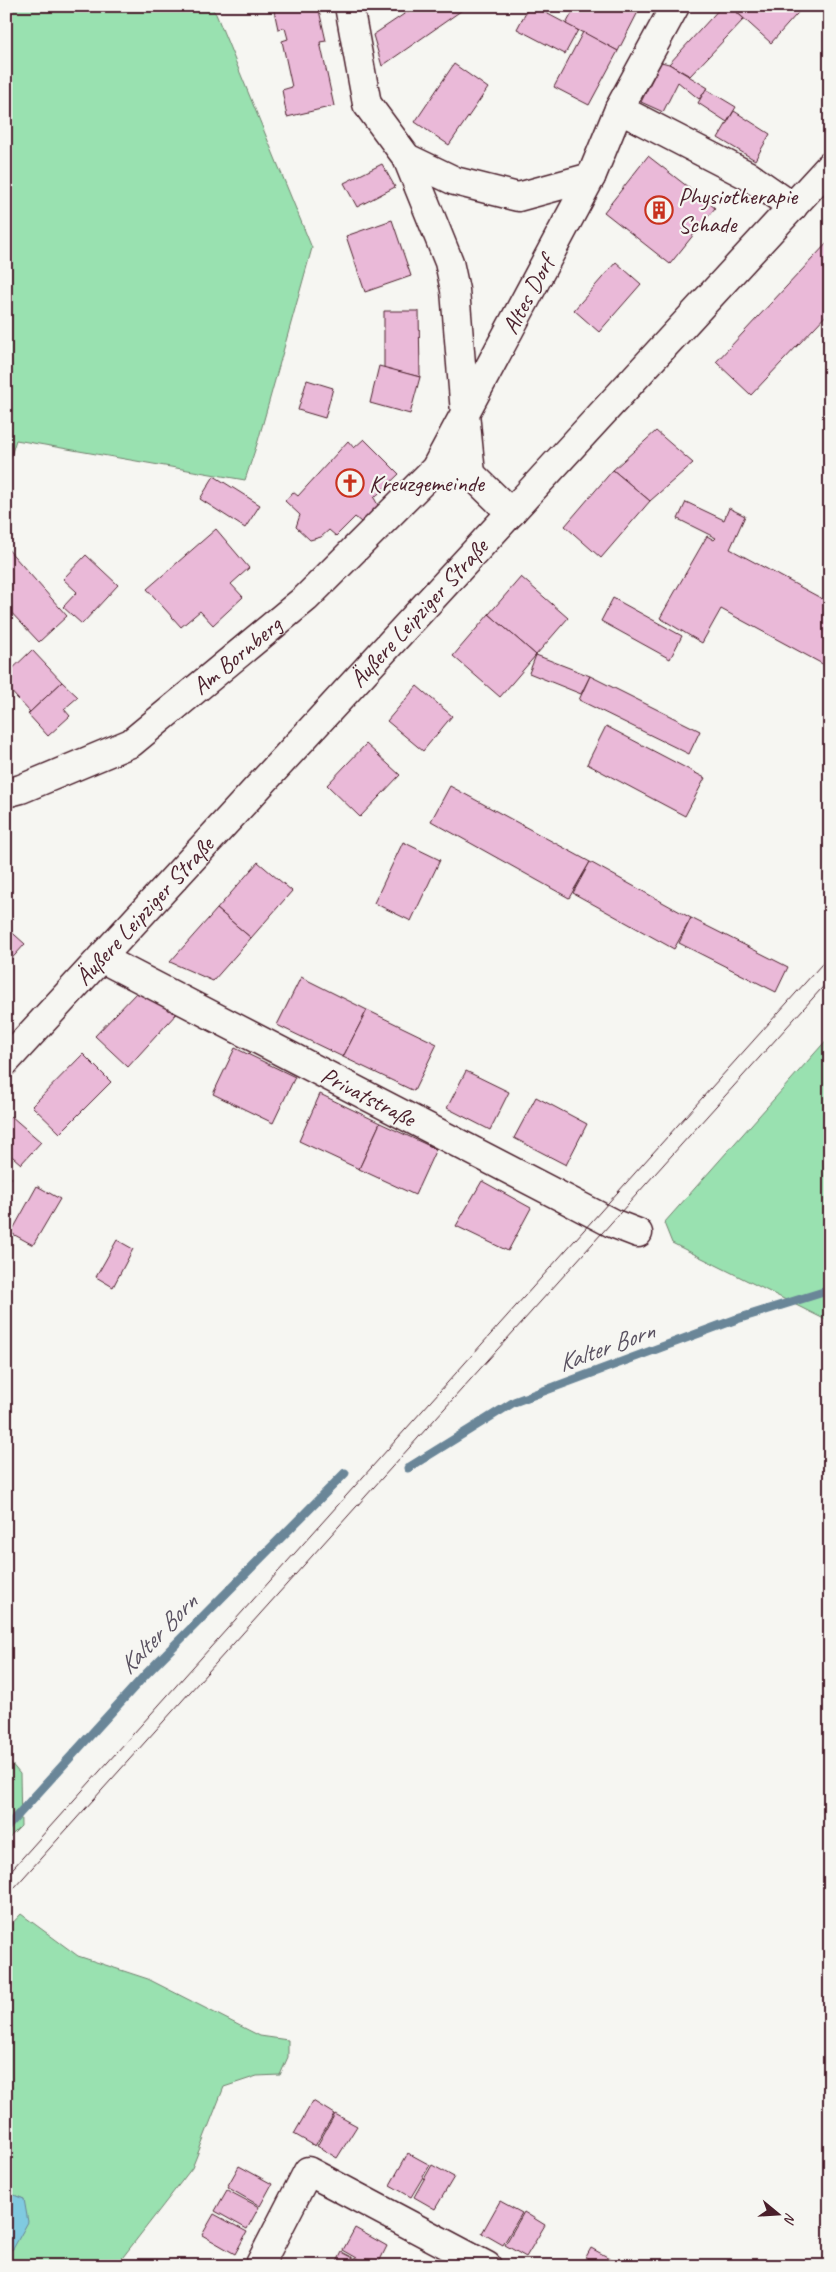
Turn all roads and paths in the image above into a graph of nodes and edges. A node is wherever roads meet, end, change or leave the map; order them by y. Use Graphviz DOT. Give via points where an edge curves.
graph roads {
  1 [pos="349,6"];
  2 [pos="675,6"];
  3 [pos="619,109"];
  4 [pos="407,158"];
  5 [pos="828,172"];
  6 [pos="590,177"];
  7 [pos="792,207"];
  8 [pos="465,413"];
  9 [pos="435,469"];
  10 [pos="471,474"];
  11 [pos="511,513"];
  12 [pos="6,793"];
  13 [pos="101,958"];
  14 [pos="6,1061"];
  15 [pos="638,1233"];
  16 [pos="259,2266"];
  17 [pos="487,2266"];
  1 -- 4 [label="street" via="367,104"];
  2 -- 3 [label="street, Altes Dorf"];
  3 -- 6 [label="street, Altes Dorf"];
  3 -- 7 [label="street" via="747,174"];
  4 -- 6 [label="street" via="455,181 518,197"];
  4 -- 8 [label="street" via="449,262"];
  5 -- 7 [label="street, Äußere Leipziger Straße"];
  6 -- 8 [label="street, Altes Dorf"];
  7 -- 11 [label="street, Äußere Leipziger Straße"];
  8 -- 9 [label="street, Am Bornberg"];
  8 -- 10 [label="street"];
  9 -- 10 [label="street"];
  9 -- 12 [label="street, Am Bornberg" via="306,598 132,743"];
  10 -- 11 [label="street"];
  11 -- 13 [label="street, Äußere Leipziger Straße"];
  13 -- 14 [label="street, Äußere Leipziger Straße"];
  13 -- 15 [label="street, Privatstraße"];
  16 -- 17 [label="street" via="308,2171"];
}
